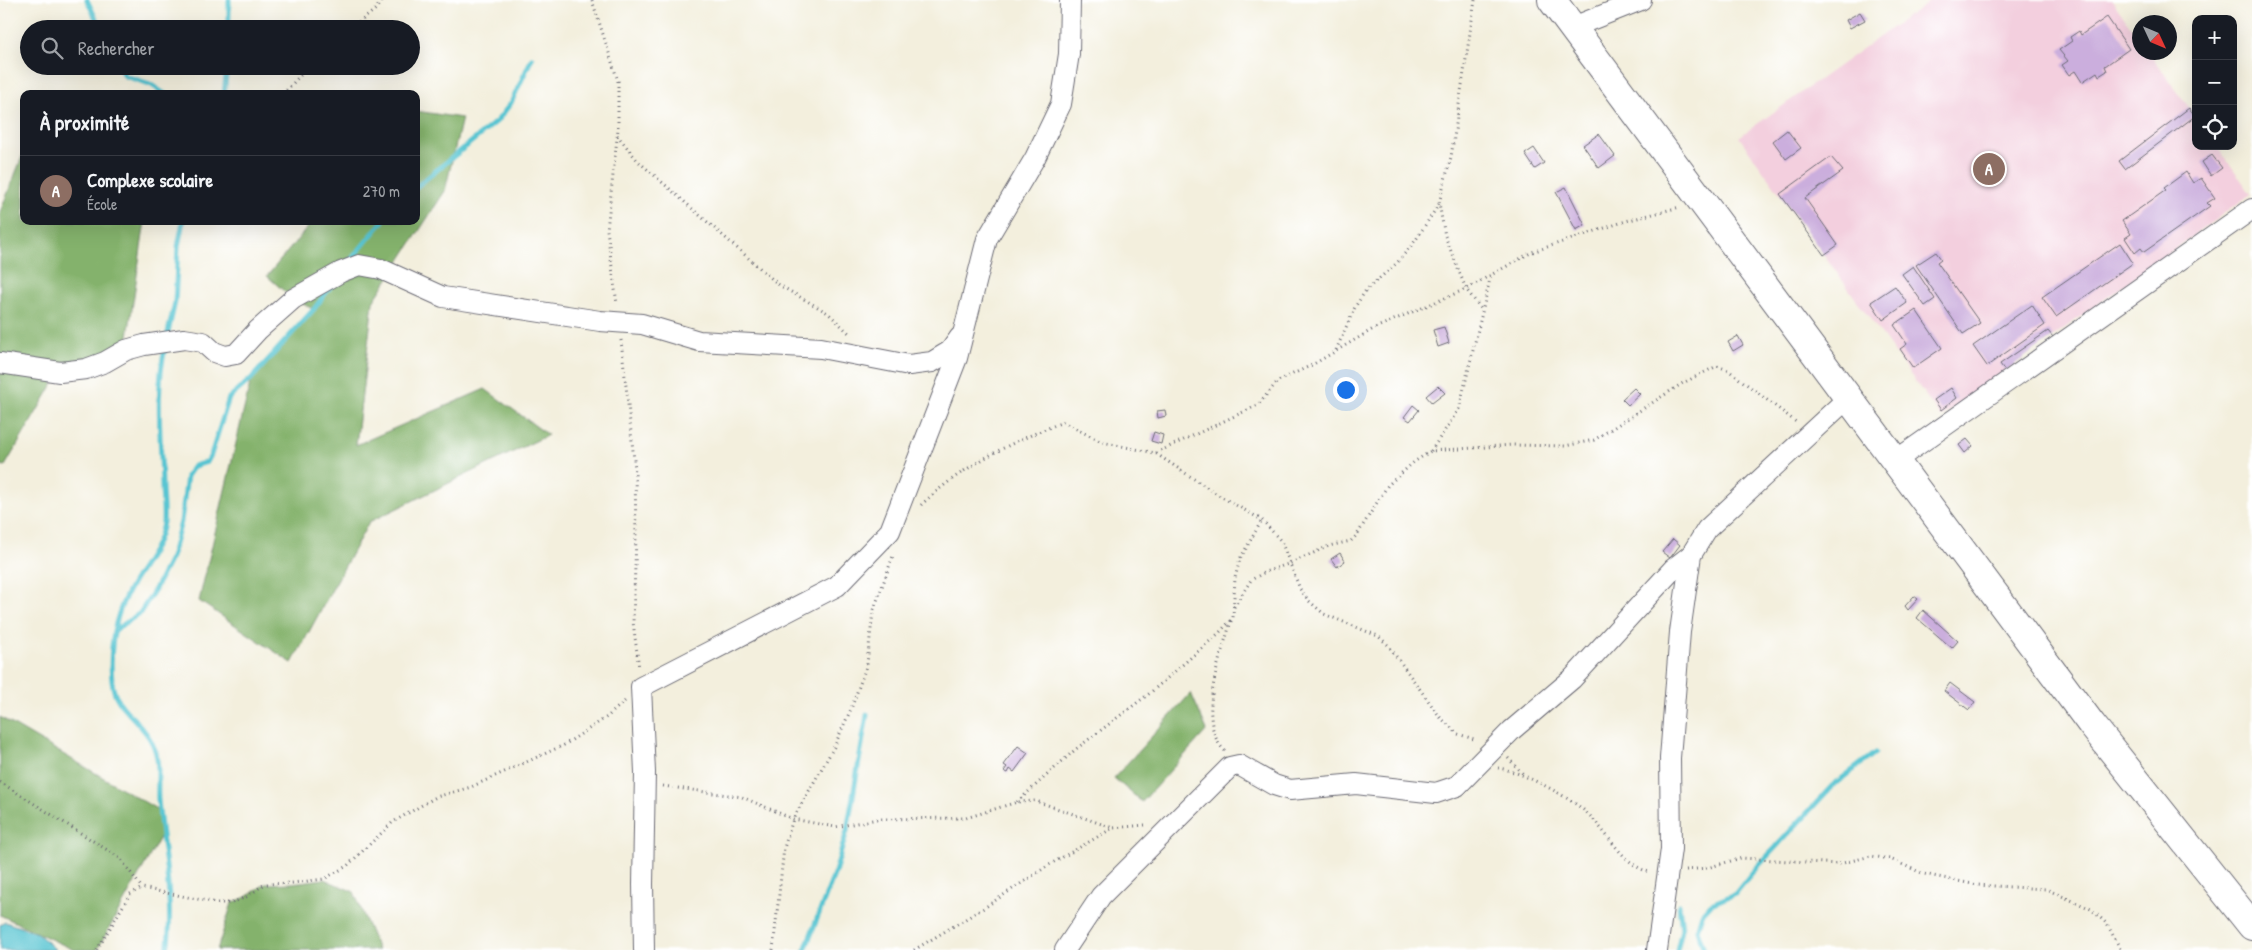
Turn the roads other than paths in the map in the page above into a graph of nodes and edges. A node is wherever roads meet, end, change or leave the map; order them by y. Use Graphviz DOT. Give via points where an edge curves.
graph roads {
  1 [pos="1070,0"];
  2 [pos="1552,0"];
  3 [pos="1641,0"];
  4 [pos="1573,27"];
  5 [pos="2252,209"];
  6 [pos="964,331"];
  7 [pos="0,363"];
  8 [pos="1848,398"];
  9 [pos="1895,461"];
  10 [pos="1691,555"];
  11 [pos="2252,926"];
  12 [pos="644,950"];
  13 [pos="1065,950"];
  14 [pos="1657,950"];
  1 -- 6 [label="street" via="1069,54 1061,104 1035,158 988,239"];
  2 -- 4 [label="street"];
  3 -- 4 [label="street"];
  4 -- 8 [label="street"];
  5 -- 9 [label="street"];
  6 -- 7 [label="street" via="950,351 932,362 909,365 821,348 699,341 642,324 600,321 443,297 380,269 360,265 293,299 236,354 226,356 214,352 203,342 184,339 126,350 86,369 60,372"];
  6 -- 12 [label="street" via="957,358 890,531 837,586 641,687 645,783"];
  8 -- 9 [label="street"];
  8 -- 10 [label="street" via="1707,528"];
  9 -- 11 [label="street" via="2092,725"];
  10 -- 13 [label="street" via="1673,569 1572,679 1512,730 1456,786 1436,793 1356,784 1290,790 1274,786 1239,765 1230,768 1101,896"];
  10 -- 14 [label="street" via="1680,632 1670,758 1671,849"];
}
